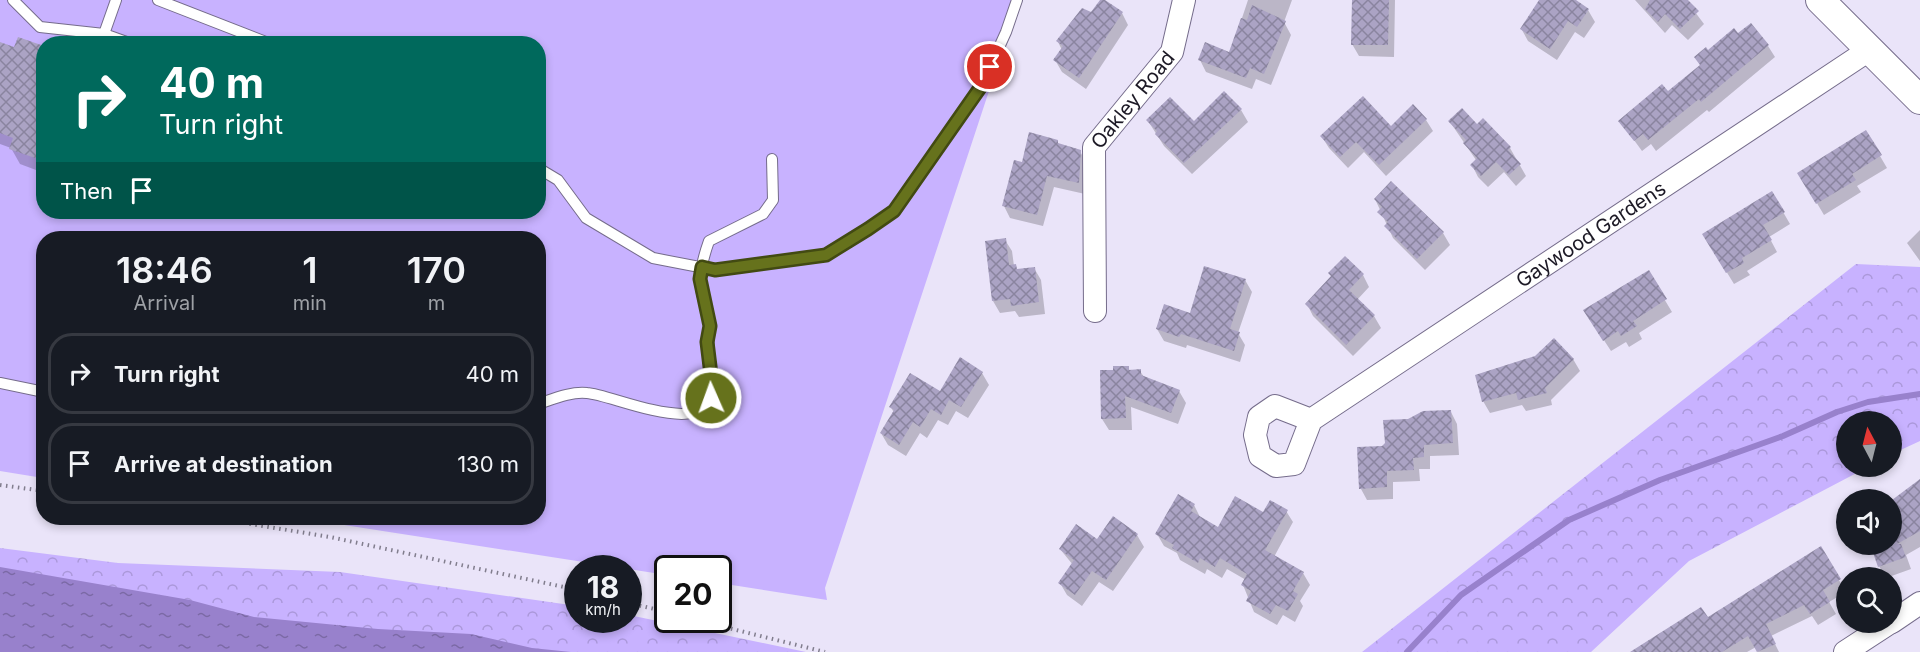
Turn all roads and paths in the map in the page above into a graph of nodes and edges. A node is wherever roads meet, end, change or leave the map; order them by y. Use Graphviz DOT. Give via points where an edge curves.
graph roads {
  1 [pos="13,0"];
  2 [pos="116,0"];
  3 [pos="158,0"];
  4 [pos="1017,0"];
  5 [pos="1184,0"];
  6 [pos="1820,0"];
  7 [pos="104,34"];
  8 [pos="110,36"];
  9 [pos="250,36"];
  10 [pos="1869,50"];
  11 [pos="1920,100"];
  12 [pos="772,159"];
  13 [pos="546,173"];
  14 [pos="702,267"];
  15 [pos="1095,310"];
  16 [pos="0,383"];
  17 [pos="36,390"];
  18 [pos="546,402"];
  19 [pos="1311,420"];
  20 [pos="0,485"];
  21 [pos="36,490"];
  22 [pos="257,525"];
  23 [pos="564,587"];
  24 [pos="1920,603"];
  25 [pos="1902,615"];
  26 [pos="732,629"];
  27 [pos="1874,633"];
  28 [pos="825,652"];
  29 [pos="1845,652"];
  1 -- 7 [label="lane" via="40,27"];
  2 -- 7 [label="lane"];
  3 -- 9 [label="lane"];
  4 -- 14 [label="lane" via="982,85 894,211 826,255 715,270"];
  5 -- 15 [label="street, Oakley Road" via="1172,52 1094,147"];
  6 -- 10 [label="street"];
  7 -- 8 [label="lane"];
  10 -- 11 [label="street"];
  10 -- 19 [label="street, Gaywood Gardens"];
  12 -- 14 [label="lane" via="773,200 763,214 709,241"];
  13 -- 14 [label="lane" via="558,180 586,218 654,258"];
  14 -- 18 [label="lane" via="700,279 709,314 707,342 712,383 711,398 702,408 686,414 668,414 585,392"];
  16 -- 17 [label="lane"];
  20 -- 21 [label="path"];
  22 -- 23 [label="path"];
  24 -- 25 [label="street"];
  26 -- 28 [label="path"];
  27 -- 29 [label="street"];
}
